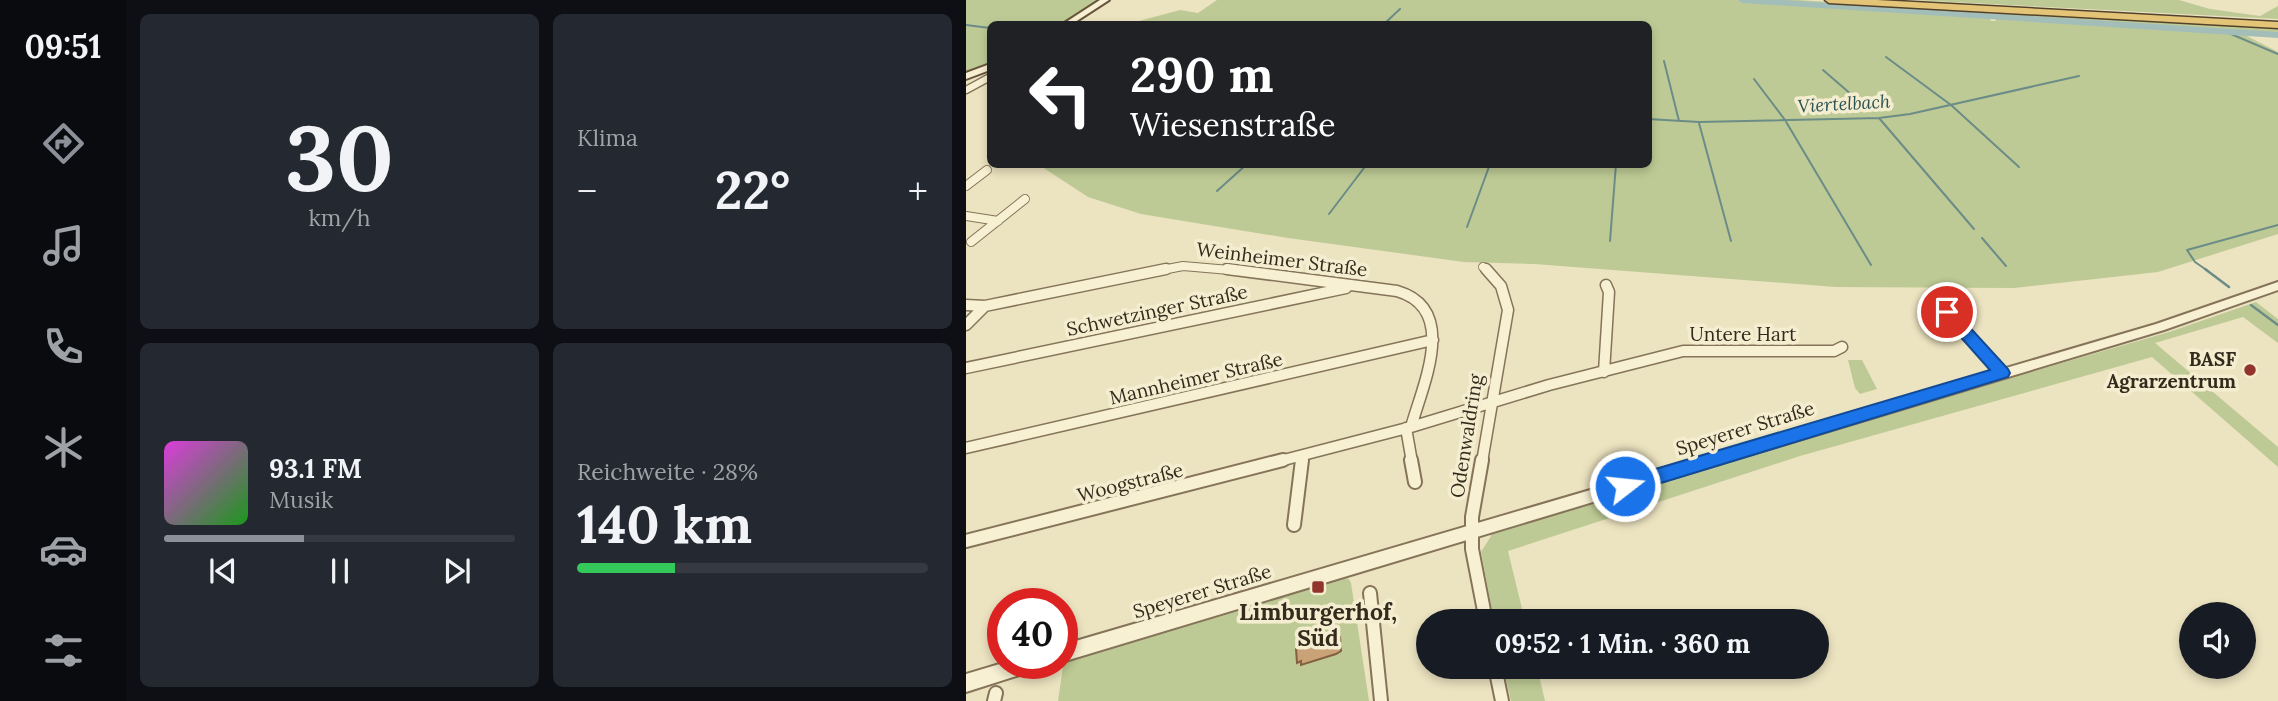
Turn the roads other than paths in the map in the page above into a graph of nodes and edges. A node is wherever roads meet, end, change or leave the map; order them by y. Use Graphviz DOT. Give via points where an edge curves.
graph roads {
  1 [pos="1105,0"];
  2 [pos="1829,0"];
  3 [pos="1883,0"];
  4 [pos="1072,21"];
  5 [pos="2278,24"];
  6 [pos="987,69"];
  7 [pos="966,78"];
  8 [pos="987,79"];
  9 [pos="966,90"];
  10 [pos="987,170"];
  11 [pos="966,186"];
  12 [pos="1025,199"];
  13 [pos="966,216"];
  14 [pos="998,221"];
  15 [pos="971,242"];
  16 [pos="1483,267"];
  17 [pos="1606,285"];
  18 [pos="1355,286"];
  19 [pos="2278,286"];
  20 [pos="1931,295"];
  21 [pos="966,305"];
  22 [pos="985,306"];
  23 [pos="966,325"];
  24 [pos="1433,340"];
  25 [pos="1842,347"];
  26 [pos="966,368"];
  27 [pos="1604,372"];
  28 [pos="2002,373"];
  29 [pos="1490,405"];
  30 [pos="1409,428"];
  31 [pos="966,448"];
  32 [pos="1302,456"];
  33 [pos="1415,482"];
  34 [pos="1294,525"];
  35 [pos="1472,531"];
  36 [pos="966,541"];
  37 [pos="1370,593"];
  38 [pos="1484,609"];
  39 [pos="1078,649"];
  40 [pos="987,677"];
  41 [pos="1497,679"];
  42 [pos="966,683"];
  43 [pos="1381,701"];
  44 [pos="1502,701"];
  1 -- 4 [label="main road"];
  2 -- 5 [label="highway"];
  3 -- 5 [label="highway"];
  6 -- 7 [label="main road"];
  8 -- 9 [label="street"];
  10 -- 11 [label="street"];
  12 -- 14 [label="street"];
  13 -- 14 [label="street"];
  14 -- 15 [label="street"];
  16 -- 29 [label="street, Odenwaldring" via="1496,277 1507,299"];
  17 -- 27 [label="street"];
  18 -- 22 [label="street, Weinheimer Straße" via="1183,266"];
  18 -- 24 [label="street, Weinheimer Straße" via="1416,298 1429,312"];
  18 -- 26 [label="street, Schwetzinger Straße"];
  19 -- 28 [label="street, Speyerer Straße" via="2172,324"];
  20 -- 28 [label="street"];
  21 -- 22 [label="street, Weinheimer Straße"];
  22 -- 23 [label="street"];
  24 -- 30 [label="street, Weinheimer Straße"];
  24 -- 31 [label="street, Mannheimer Straße"];
  25 -- 27 [label="street, Untere Hart" via="1834,351 1683,351"];
  27 -- 29 [label="street, Untere Hart"];
  28 -- 35 [label="street, Speyerer Straße"];
  29 -- 30 [label="street, Woogstraße"];
  29 -- 35 [label="street, Odenwaldring"];
  30 -- 32 [label="street, Woogstraße"];
  30 -- 33 [label="street"];
  32 -- 34 [label="street"];
  32 -- 36 [label="street, Woogstraße"];
  35 -- 38 [label="street, Odenwaldring"];
  35 -- 39 [label="street, Speyerer Straße"];
  37 -- 43 [label="street"];
  40 -- 42 [label="street"];
  41 -- 44 [label="street"];
}
